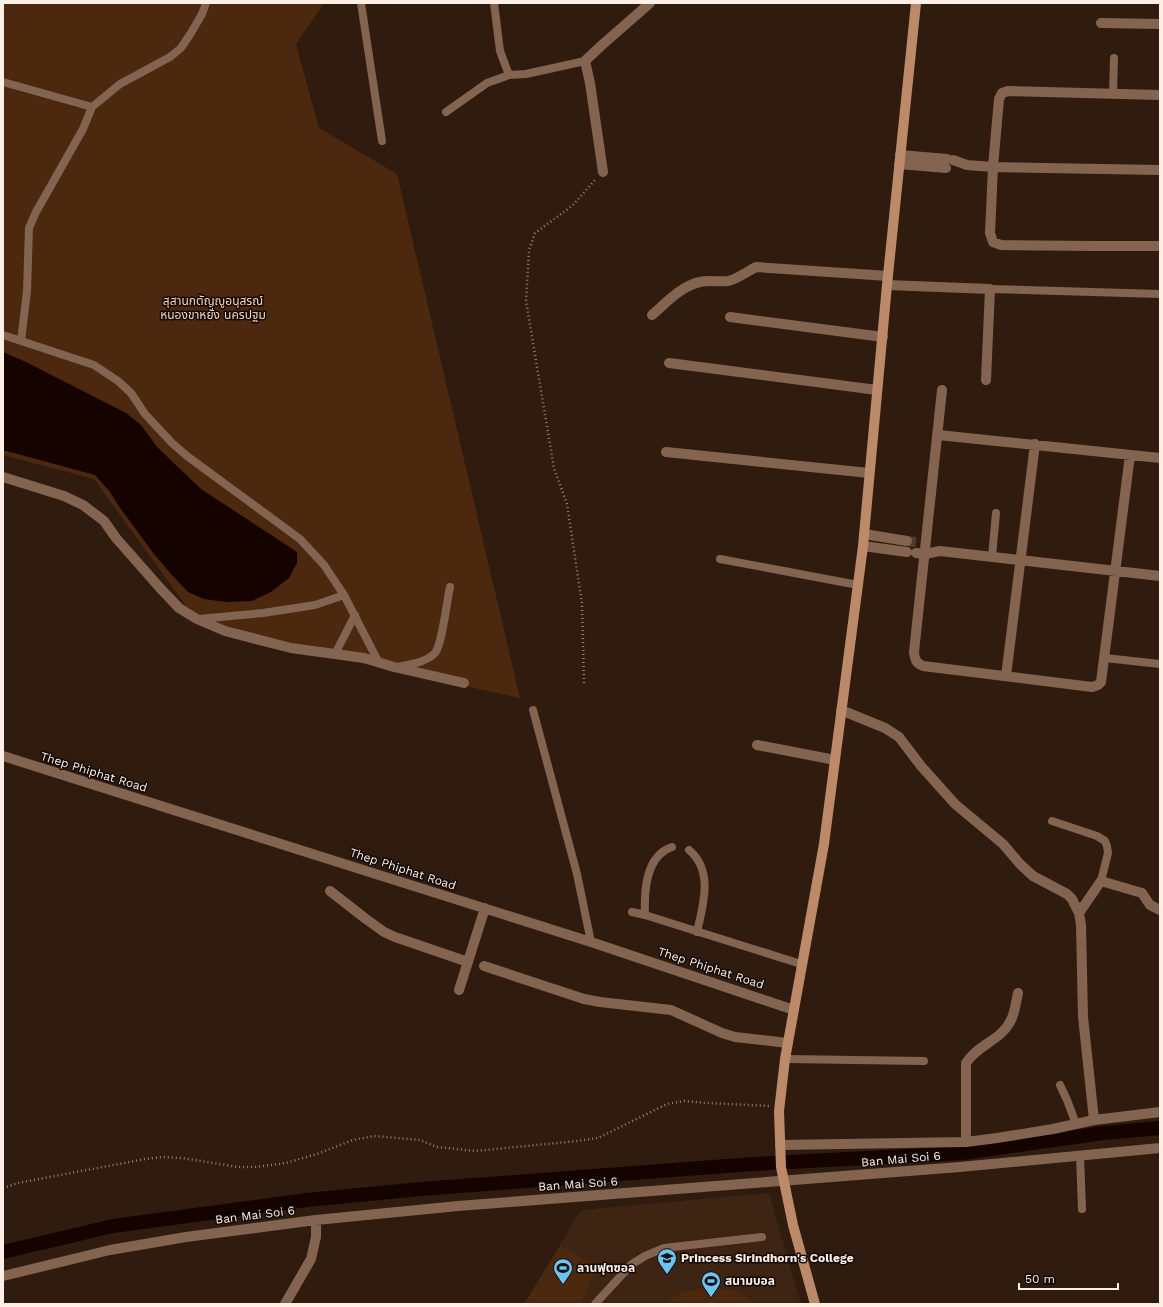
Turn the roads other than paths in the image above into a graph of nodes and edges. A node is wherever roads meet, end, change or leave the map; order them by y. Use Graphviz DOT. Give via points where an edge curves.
graph roads {
  1 [pos="206,3"];
  2 [pos="361,3"];
  3 [pos="494,3"];
  4 [pos="650,3"];
  5 [pos="916,3"];
  6 [pos="1101,23"];
  7 [pos="1160,24"];
  8 [pos="1114,58"];
  9 [pos="585,61"];
  10 [pos="509,75"];
  11 [pos="3,82"];
  12 [pos="1113,94"];
  13 [pos="1160,95"];
  14 [pos="92,107"];
  15 [pos="446,112"];
  16 [pos="382,141"];
  17 [pos="900,160"];
  18 [pos="993,167"];
  19 [pos="1160,170"];
  20 [pos="602,172"];
  21 [pos="1160,246"];
  22 [pos="888,280"];
  23 [pos="990,289"];
  24 [pos="1160,294"];
  25 [pos="652,315"];
  26 [pos="730,317"];
  27 [pos="3,335"];
  28 [pos="883,337"];
  29 [pos="21,341"];
  30 [pos="669,363"];
  31 [pos="986,380"];
  32 [pos="877,390"];
  33 [pos="942,390"];
  34 [pos="938,435"];
  35 [pos="1035,444"];
  36 [pos="666,452"];
  37 [pos="1130,455"];
  38 [pos="1160,458"];
  39 [pos="869,473"];
  40 [pos="3,477"];
  41 [pos="996,513"];
  42 [pos="864,534"];
  43 [pos="916,542"];
  44 [pos="863,546"];
  45 [pos="940,551"];
  46 [pos="916,553"];
  47 [pos="992,557"];
  48 [pos="720,559"];
  49 [pos="1021,560"];
  50 [pos="1115,571"];
  51 [pos="1160,576"];
  52 [pos="858,585"];
  53 [pos="450,587"];
  54 [pos="344,595"];
  55 [pos="355,615"];
  56 [pos="197,619"];
  57 [pos="335,654"];
  58 [pos="1105,658"];
  59 [pos="379,663"];
  60 [pos="1160,664"];
  61 [pos="394,667"];
  62 [pos="1006,676"];
  63 [pos="464,683"];
  64 [pos="532,710"];
  65 [pos="841,710"];
  66 [pos="757,745"];
  67 [pos="3,756"];
  68 [pos="835,760"];
  69 [pos="1052,821"];
  70 [pos="672,847"];
  71 [pos="689,850"];
  72 [pos="1101,881"];
  73 [pos="330,891"];
  74 [pos="485,908"];
  75 [pos="1160,910"];
  76 [pos="632,912"];
  77 [pos="1079,913"];
  78 [pos="645,915"];
  79 [pos="697,932"];
  80 [pos="591,942"];
  81 [pos="468,962"];
  82 [pos="801,964"];
  83 [pos="484,966"];
  84 [pos="459,990"];
  85 [pos="1018,993"];
  86 [pos="794,1010"];
  87 [pos="788,1043"];
  88 [pos="785,1059"];
  89 [pos="924,1061"];
  90 [pos="1060,1086"];
  91 [pos="1160,1112"];
  92 [pos="1094,1120"];
  93 [pos="1076,1124"];
  94 [pos="966,1142"];
  95 [pos="1160,1148"];
  96 [pos="780,1150"];
  97 [pos="1080,1156"];
  98 [pos="784,1181"];
  99 [pos="1082,1209"];
  100 [pos="316,1220"];
  101 [pos="762,1237"];
  102 [pos="3,1276"];
  103 [pos="285,1304"];
  104 [pos="595,1304"];
  105 [pos="815,1304"];
  1 -- 14 [label="lane" via="192,33 181,48 170,57 120,84"];
  2 -- 16 [label="lane"];
  3 -- 10 [label="lane" via="500,51"];
  4 -- 9 [label="street"];
  5 -- 17 [label="main road"];
  6 -- 7 [label="street"];
  8 -- 12 [label="lane"];
  9 -- 10 [label="lane" via="526,74"];
  9 -- 20 [label="street"];
  10 -- 15 [label="lane" via="487,83"];
  11 -- 14 [label="lane"];
  12 -- 13 [label="street"];
  12 -- 18 [label="street" via="1008,91 1002,93 999,99"];
  14 -- 29 [label="lane" via="83,129 29,228 27,291"];
  17 -- 18 [label="street"];
  17 -- 22 [label="main road"];
  18 -- 19 [label="street"];
  18 -- 21 [label="street" via="990,233 992,242 1001,245"];
  22 -- 23 [label="street"];
  22 -- 25 [label="street" via="756,267 728,281 700,282 684,289"];
  22 -- 28 [label="main road"];
  23 -- 24 [label="lane"];
  23 -- 31 [label="street"];
  26 -- 28 [label="street"];
  27 -- 29 [label="lane"];
  28 -- 32 [label="main road"];
  29 -- 54 [label="lane" via="94,365 118,381 172,443 300,539 324,565"];
  30 -- 32 [label="street"];
  32 -- 39 [label="main road"];
  33 -- 34 [label="street"];
  34 -- 35 [label="street"];
  34 -- 43 [label="street"];
  35 -- 37 [label="street"];
  35 -- 49 [label="street"];
  36 -- 39 [label="street"];
  37 -- 38 [label="street"];
  37 -- 50 [label="street"];
  39 -- 42 [label="main road"];
  40 -- 56 [label="street" via="64,496 83,505 104,521 121,544 179,608"];
  41 -- 47 [label="lane"];
  42 -- 43 [label="street"];
  42 -- 44 [label="main road"];
  43 -- 45 [label="street"];
  43 -- 46 [label="street"];
  44 -- 46 [label="street"];
  44 -- 52 [label="main road"];
  45 -- 46 [label="street"];
  45 -- 47 [label="street"];
  46 -- 62 [label="street" via="914,652 917,663 923,666"];
  47 -- 49 [label="street"];
  48 -- 52 [label="lane"];
  49 -- 50 [label="street"];
  49 -- 62 [label="street"];
  50 -- 51 [label="street"];
  50 -- 58 [label="street"];
  52 -- 65 [label="main road"];
  53 -- 61 [label="lane" via="440,643 435,653 419,662"];
  54 -- 55 [label="lane"];
  54 -- 56 [label="lane" via="315,605"];
  55 -- 57 [label="lane"];
  55 -- 59 [label="lane"];
  56 -- 57 [label="street" via="225,632 291,648"];
  57 -- 59 [label="street"];
  58 -- 60 [label="lane"];
  58 -- 62 [label="street" via="1102,682 1092,687"];
  59 -- 61 [label="street"];
  61 -- 63 [label="street"];
  64 -- 80 [label="lane" via="577,874"];
  65 -- 68 [label="main road"];
  65 -- 77 [label="street" via="885,728 899,737 955,804 1003,844 1033,876 1067,894"];
  66 -- 68 [label="street"];
  67 -- 74 [label="street, Thep Phiphat Road"];
  68 -- 82 [label="main road" via="824,844"];
  69 -- 72 [label="lane" via="1105,841 1108,853"];
  70 -- 78 [label="lane" via="657,858 650,870 644,891"];
  71 -- 79 [label="lane" via="700,861 704,872 704,905"];
  72 -- 75 [label="street" via="1142,893 1150,905"];
  72 -- 77 [label="street"];
  73 -- 81 [label="street" via="384,932"];
  74 -- 80 [label="street, Thep Phiphat Road"];
  74 -- 81 [label="street"];
  76 -- 78 [label="lane"];
  77 -- 92 [label="street" via="1083,1017"];
  78 -- 79 [label="lane"];
  79 -- 82 [label="lane"];
  80 -- 86 [label="street, Thep Phiphat Road"];
  81 -- 84 [label="street"];
  82 -- 86 [label="main road"];
  83 -- 87 [label="street" via="584,999 671,1010 735,1038"];
  85 -- 94 [label="street" via="1011,1021 1004,1031 969,1057 966,1063"];
  86 -- 87 [label="main road"];
  87 -- 88 [label="main road"];
  88 -- 89 [label="lane"];
  88 -- 96 [label="main road" via="780,1106"];
  90 -- 93 [label="lane"];
  91 -- 92 [label="street"];
  92 -- 93 [label="street"];
  93 -- 94 [label="street"];
  94 -- 96 [label="street"];
  95 -- 97 [label="street, Ban Mai Soi 6"];
  96 -- 98 [label="main road"];
  97 -- 98 [label="street, Ban Mai Soi 6"];
  97 -- 99 [label="lane"];
  98 -- 100 [label="street, Ban Mai Soi 6" via="466,1205"];
  98 -- 105 [label="main road" via="793,1225"];
  100 -- 102 [label="street, Ban Mai Soi 6" via="110,1250"];
  100 -- 103 [label="street" via="316,1237 311,1259"];
  101 -- 104 [label="lane" via="664,1248 632,1264"];
}
